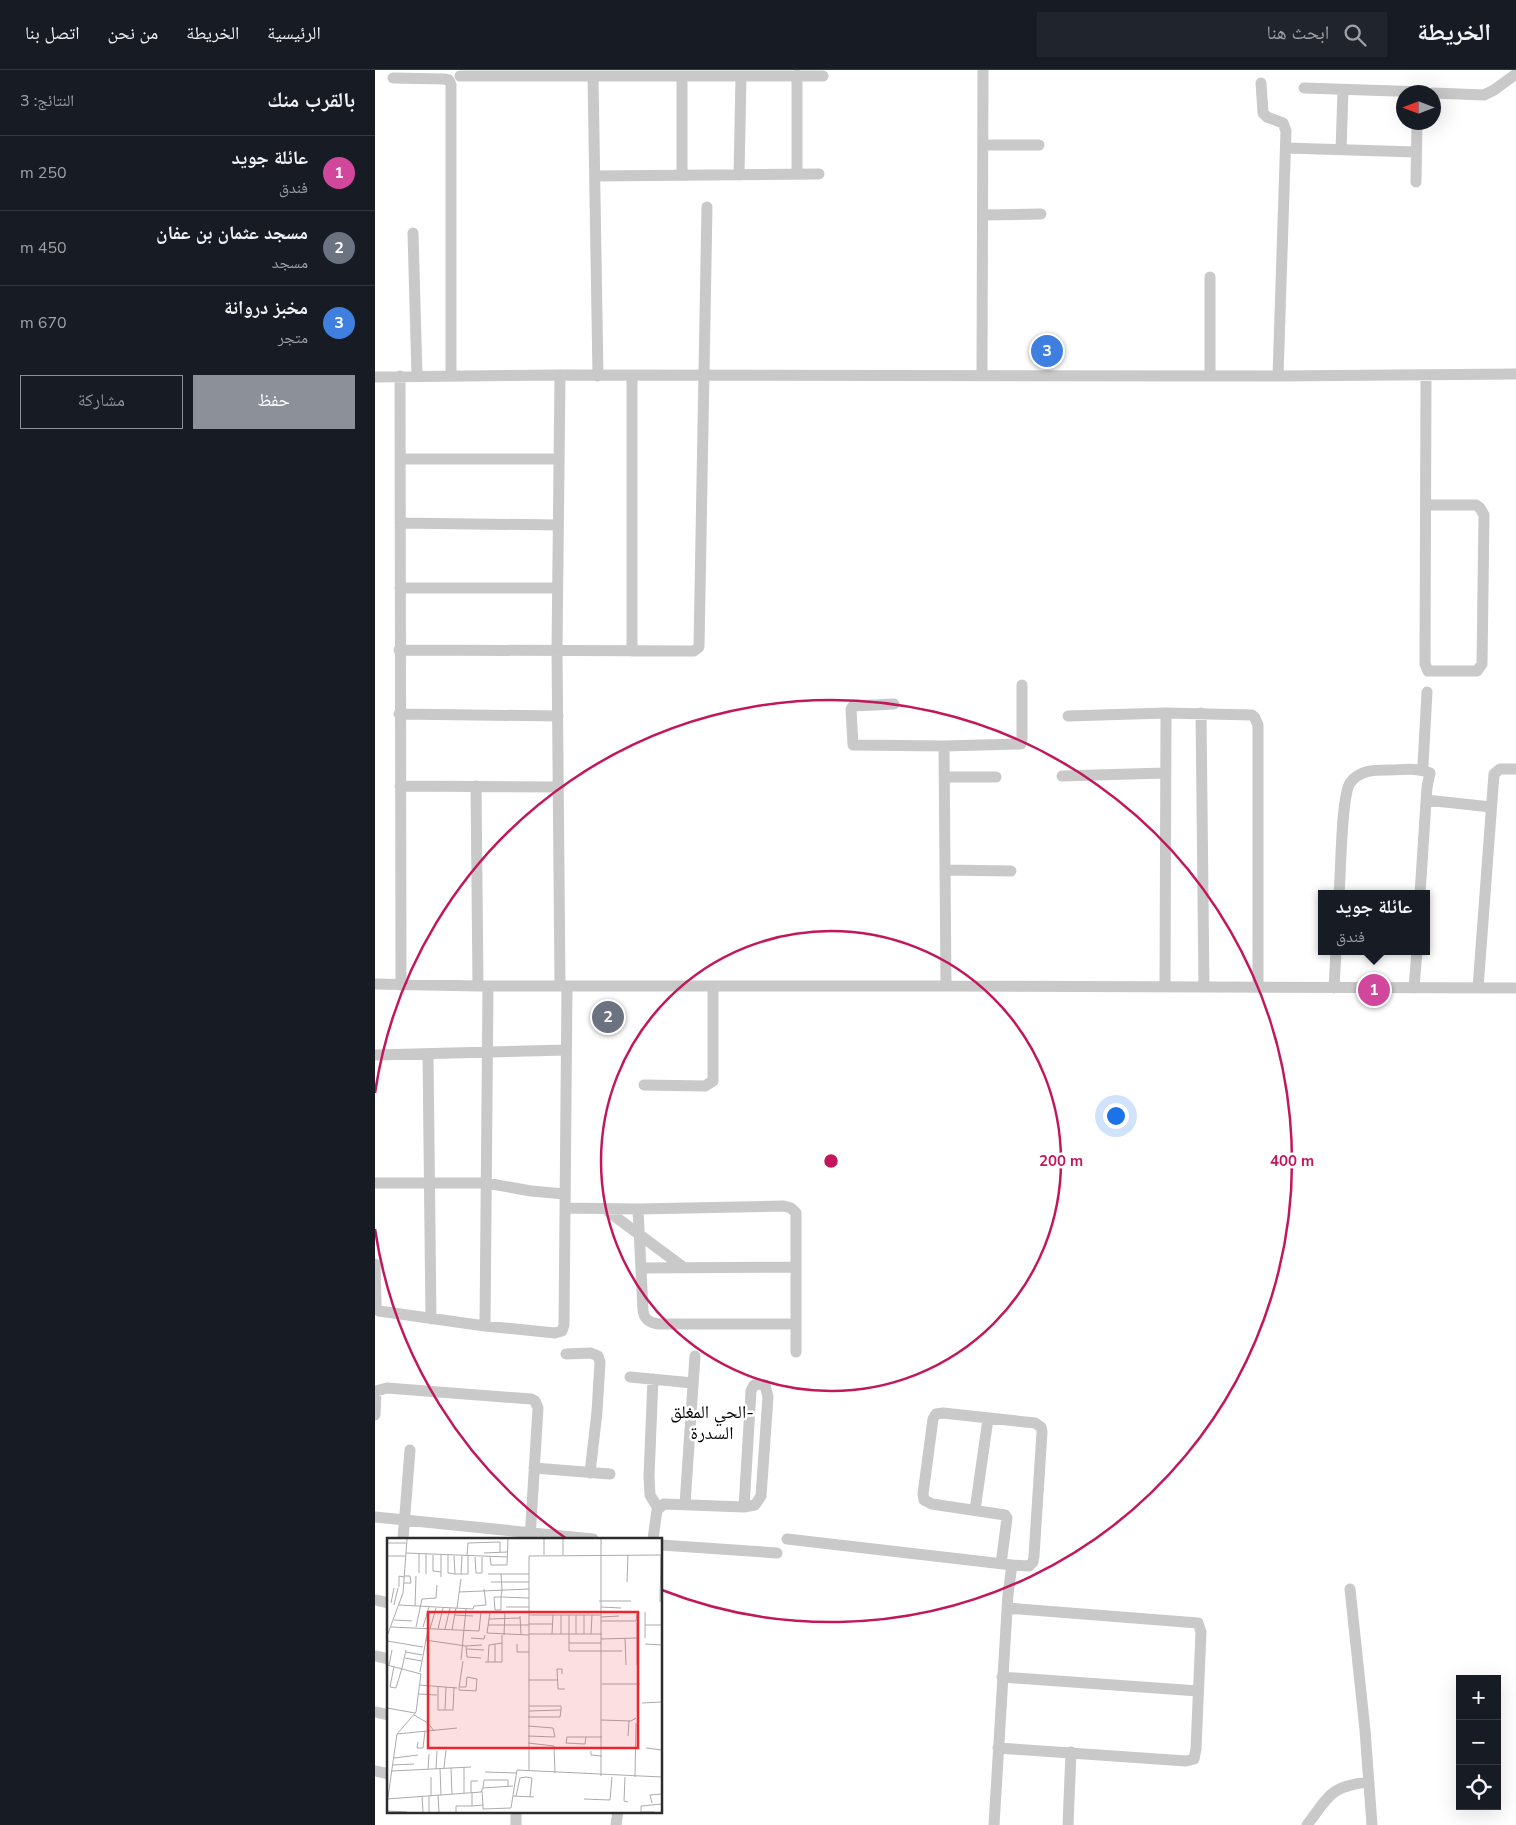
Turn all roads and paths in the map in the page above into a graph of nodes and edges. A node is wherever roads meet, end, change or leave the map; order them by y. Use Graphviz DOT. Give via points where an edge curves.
graph roads {
  1 [pos="983,70"];
  2 [pos="1516,74"];
  3 [pos="460,76"];
  4 [pos="593,76"];
  5 [pos="682,76"];
  6 [pos="741,76"];
  7 [pos="797,76"];
  8 [pos="823,76"];
  9 [pos="393,78"];
  10 [pos="1261,83"];
  11 [pos="1304,88"];
  12 [pos="1343,90"];
  13 [pos="1396,91"];
  14 [pos="1441,93"];
  15 [pos="1417,130"];
  16 [pos="983,144"];
  17 [pos="1039,145"];
  18 [pos="1285,148"];
  19 [pos="1341,150"];
  20 [pos="1417,152"];
  21 [pos="797,174"];
  22 [pos="819,174"];
  23 [pos="682,175"];
  24 [pos="739,175"];
  25 [pos="595,176"];
  26 [pos="1416,182"];
  27 [pos="707,207"];
  28 [pos="1041,214"];
  29 [pos="983,215"];
  30 [pos="413,233"];
  31 [pos="1210,278"];
  32 [pos="982,374"];
  33 [pos="1426,374"];
  34 [pos="1516,374"];
  35 [pos="451,375"];
  36 [pos="559,375"];
  37 [pos="703,375"];
  38 [pos="400,376"];
  39 [pos="417,376"];
  40 [pos="598,376"];
  41 [pos="632,376"];
  42 [pos="1210,376"];
  43 [pos="1278,376"];
  44 [pos="375,377"];
  45 [pos="400,459"];
  46 [pos="559,459"];
  47 [pos="1427,505"];
  48 [pos="400,523"];
  49 [pos="558,525"];
  50 [pos="400,588"];
  51 [pos="557,588"];
  52 [pos="399,650"];
  53 [pos="557,650"];
  54 [pos="632,651"];
  55 [pos="1022,685"];
  56 [pos="1427,692"];
  57 [pos="893,704"];
  58 [pos="1165,713"];
  59 [pos="1201,713"];
  60 [pos="399,714"];
  61 [pos="558,716"];
  62 [pos="1068,716"];
  63 [pos="944,746"];
  64 [pos="1421,769"];
  65 [pos="1516,769"];
  66 [pos="1165,773"];
  67 [pos="1062,776"];
  68 [pos="945,777"];
  69 [pos="997,777"];
  70 [pos="399,786"];
  71 [pos="476,786"];
  72 [pos="559,787"];
  73 [pos="1426,800"];
  74 [pos="1491,807"];
  75 [pos="945,870"];
  76 [pos="1011,871"];
  77 [pos="1339,890"];
  78 [pos="1420,890"];
  79 [pos="1336,955"];
  80 [pos="1417,955"];
  81 [pos="375,984"];
  82 [pos="401,985"];
  83 [pos="483,986"];
  84 [pos="563,986"];
  85 [pos="713,986"];
  86 [pos="946,986"];
  87 [pos="1165,987"];
  88 [pos="1204,987"];
  89 [pos="1258,987"];
  90 [pos="1334,988"];
  91 [pos="1414,988"];
  92 [pos="1477,988"];
  93 [pos="1516,988"];
  94 [pos="566,1050"];
  95 [pos="486,1053"];
  96 [pos="375,1055"];
  97 [pos="428,1055"];
  98 [pos="645,1086"];
  99 [pos="375,1183"];
  100 [pos="429,1183"];
  101 [pos="486,1183"];
  102 [pos="565,1194"];
  103 [pos="565,1208"];
  104 [pos="605,1209"];
  105 [pos="639,1209"];
  106 [pos="640,1235"];
  107 [pos="375,1264"];
  108 [pos="683,1267"];
  109 [pos="796,1267"];
  110 [pos="641,1268"];
  111 [pos="431,1319"];
  112 [pos="796,1324"];
  113 [pos="485,1326"];
  114 [pos="796,1352"];
  115 [pos="566,1354"];
  116 [pos="695,1356"];
  117 [pos="629,1377"];
  118 [pos="653,1379"];
  119 [pos="693,1383"];
  120 [pos="375,1415"];
  121 [pos="988,1419"];
  122 [pos="410,1450"];
  123 [pos="534,1468"];
  124 [pos="590,1473"];
  125 [pos="610,1474"];
  126 [pos="685,1504"];
  127 [pos="744,1507"];
  128 [pos="658,1508"];
  129 [pos="975,1510"];
  130 [pos="375,1517"];
  131 [pos="404,1520"];
  132 [pos="530,1536"];
  133 [pos="403,1538"];
  134 [pos="572,1538"];
  135 [pos="653,1538"];
  136 [pos="787,1539"];
  137 [pos="663,1545"];
  138 [pos="777,1553"];
  139 [pos="1007,1565"];
  140 [pos="1350,1589"];
  141 [pos="1007,1608"];
  142 [pos="1002,1677"];
  143 [pos="1199,1690"];
  144 [pos="998,1748"];
  145 [pos="1071,1752"];
  146 [pos="1369,1782"];
  147 [pos="516,1812"];
  148 [pos="618,1812"];
  149 [pos="516,1825"];
  150 [pos="616,1825"];
  151 [pos="994,1825"];
  152 [pos="1068,1825"];
  153 [pos="1307,1825"];
  154 [pos="1372,1825"];
  1 -- 16 [label="street"];
  2 -- 14 [label="street" via="1484,95"];
  3 -- 4 [label="street"];
  4 -- 5 [label="street"];
  4 -- 25 [label="street"];
  5 -- 6 [label="street"];
  5 -- 23 [label="street"];
  6 -- 7 [label="street"];
  6 -- 24 [label="street"];
  7 -- 8 [label="street"];
  7 -- 21 [label="street"];
  9 -- 35 [label="street" via="443,79 449,80 451,85"];
  10 -- 18 [label="street" via="1262,111 1265,116 1284,124"];
  11 -- 12 [label="street"];
  12 -- 13 [label="street"];
  12 -- 19 [label="street"];
  15 -- 20 [label="street"];
  16 -- 17 [label="street"];
  16 -- 29 [label="street"];
  18 -- 19 [label="street"];
  18 -- 43 [label="street"];
  19 -- 20 [label="street"];
  20 -- 26 [label="street"];
  21 -- 22 [label="street"];
  21 -- 24 [label="street"];
  23 -- 24 [label="street"];
  23 -- 25 [label="street"];
  25 -- 40 [label="street"];
  27 -- 37 [label="street"];
  28 -- 29 [label="street"];
  29 -- 32 [label="street"];
  30 -- 39 [label="street"];
  31 -- 42 [label="street"];
  32 -- 37 [label="street"];
  32 -- 42 [label="street"];
  33 -- 34 [label="street"];
  33 -- 43 [label="street"];
  33 -- 47 [label="street"];
  35 -- 36 [label="street"];
  35 -- 39 [label="street"];
  36 -- 40 [label="street"];
  36 -- 46 [label="street"];
  37 -- 41 [label="street"];
  37 -- 54 [label="street" via="699,647 694,650"];
  38 -- 39 [label="street"];
  38 -- 44 [label="street"];
  38 -- 45 [label="street"];
  40 -- 41 [label="street"];
  41 -- 54 [label="street"];
  42 -- 43 [label="street"];
  45 -- 46 [label="street"];
  45 -- 48 [label="street"];
  46 -- 49 [label="street"];
  47 -- 47 [label="street" via="1426,668 1428,671 1477,671 1482,664 1483,515 1476,505"];
  48 -- 49 [label="street"];
  48 -- 50 [label="street"];
  49 -- 51 [label="street"];
  50 -- 51 [label="street"];
  50 -- 52 [label="street"];
  51 -- 53 [label="street"];
  52 -- 53 [label="street"];
  52 -- 60 [label="street"];
  53 -- 54 [label="street"];
  53 -- 61 [label="street"];
  55 -- 63 [label="street" via="1021,744"];
  56 -- 64 [label="street"];
  57 -- 63 [label="street" via="853,706 853,745"];
  58 -- 59 [label="street"];
  58 -- 62 [label="street"];
  58 -- 66 [label="street"];
  59 -- 88 [label="street"];
  59 -- 89 [label="street" via="1252,715 1258,725"];
  60 -- 61 [label="street"];
  60 -- 70 [label="street"];
  61 -- 72 [label="street"];
  63 -- 68 [label="street"];
  64 -- 73 [label="street" via="1430,773"];
  64 -- 77 [label="street" via="1370,770 1359,774 1350,783 1345,802"];
  65 -- 74 [label="street" via="1500,769 1494,774"];
  66 -- 67 [label="street"];
  66 -- 87 [label="street"];
  68 -- 69 [label="street"];
  68 -- 75 [label="street"];
  70 -- 71 [label="street"];
  70 -- 82 [label="street"];
  71 -- 72 [label="street"];
  71 -- 83 [label="street"];
  72 -- 84 [label="street"];
  73 -- 74 [label="street"];
  73 -- 78 [label="street"];
  74 -- 92 [label="street"];
  75 -- 76 [label="street"];
  75 -- 86 [label="street"];
  79 -- 90 [label="street"];
  80 -- 91 [label="street"];
  81 -- 82 [label="street"];
  82 -- 83 [label="street"];
  83 -- 84 [label="street"];
  83 -- 95 [label="street"];
  84 -- 85 [label="street"];
  84 -- 94 [label="street"];
  85 -- 86 [label="street"];
  85 -- 98 [label="street" via="713,1081 705,1086"];
  86 -- 87 [label="street"];
  87 -- 88 [label="street"];
  88 -- 89 [label="street"];
  89 -- 90 [label="street"];
  90 -- 91 [label="street"];
  91 -- 92 [label="street"];
  92 -- 93 [label="street"];
  94 -- 95 [label="street"];
  94 -- 102 [label="street"];
  95 -- 97 [label="street"];
  95 -- 101 [label="street"];
  96 -- 97 [label="street"];
  97 -- 100 [label="street"];
  99 -- 100 [label="street"];
  100 -- 101 [label="street"];
  100 -- 111 [label="street"];
  101 -- 102 [label="street"];
  101 -- 113 [label="street"];
  102 -- 103 [label="street"];
  103 -- 104 [label="street"];
  103 -- 113 [label="street" via="562,1331"];
  104 -- 105 [label="street"];
  104 -- 106 [label="street"];
  105 -- 106 [label="street"];
  105 -- 109 [label="street" via="791,1208 796,1213"];
  106 -- 108 [label="street"];
  106 -- 110 [label="street"];
  107 -- 111 [label="street" via="375,1302 379,1311"];
  108 -- 109 [label="street"];
  108 -- 110 [label="street"];
  109 -- 112 [label="street"];
  110 -- 112 [label="street" via="643,1314 653,1323"];
  111 -- 113 [label="street"];
  112 -- 114 [label="street"];
  115 -- 124 [label="street" via="591,1353 598,1356 600,1362"];
  116 -- 119 [label="street"];
  117 -- 118 [label="street"];
  118 -- 119 [label="street"];
  118 -- 128 [label="street" via="649,1476 650,1495"];
  119 -- 126 [label="street"];
  120 -- 123 [label="street" via="376,1391 387,1388 531,1399 538,1408"];
  121 -- 129 [label="street"];
  121 -- 129 [label="street" via="943,1413 933,1419 923,1494 925,1502"];
  121 -- 139 [label="street" via="1035,1423 1042,1430 1033,1562 1027,1566"];
  122 -- 131 [label="street"];
  123 -- 124 [label="street"];
  123 -- 132 [label="street"];
  124 -- 125 [label="street"];
  126 -- 127 [label="street"];
  126 -- 128 [label="street" via="664,1504"];
  127 -- 127 [label="street" via="755,1505 761,1496 767,1397 765,1385 759,1384 754,1385 751,1391"];
  128 -- 135 [label="street"];
  129 -- 139 [label="street" via="1007,1517"];
  130 -- 131 [label="street"];
  131 -- 132 [label="street"];
  131 -- 133 [label="street"];
  132 -- 134 [label="street"];
  136 -- 139 [label="street"];
  137 -- 138 [label="street"];
  139 -- 141 [label="street"];
  140 -- 146 [label="street"];
  141 -- 142 [label="street"];
  141 -- 143 [label="street" via="1197,1622 1201,1628"];
  142 -- 143 [label="street"];
  142 -- 144 [label="street"];
  143 -- 145 [label="street" via="1196,1749 1192,1760"];
  144 -- 145 [label="street"];
  144 -- 151 [label="street"];
  145 -- 152 [label="street"];
  146 -- 153 [label="street" via="1338,1789"];
  146 -- 154 [label="street"];
  147 -- 149 [label="street"];
  148 -- 150 [label="street"];
}
